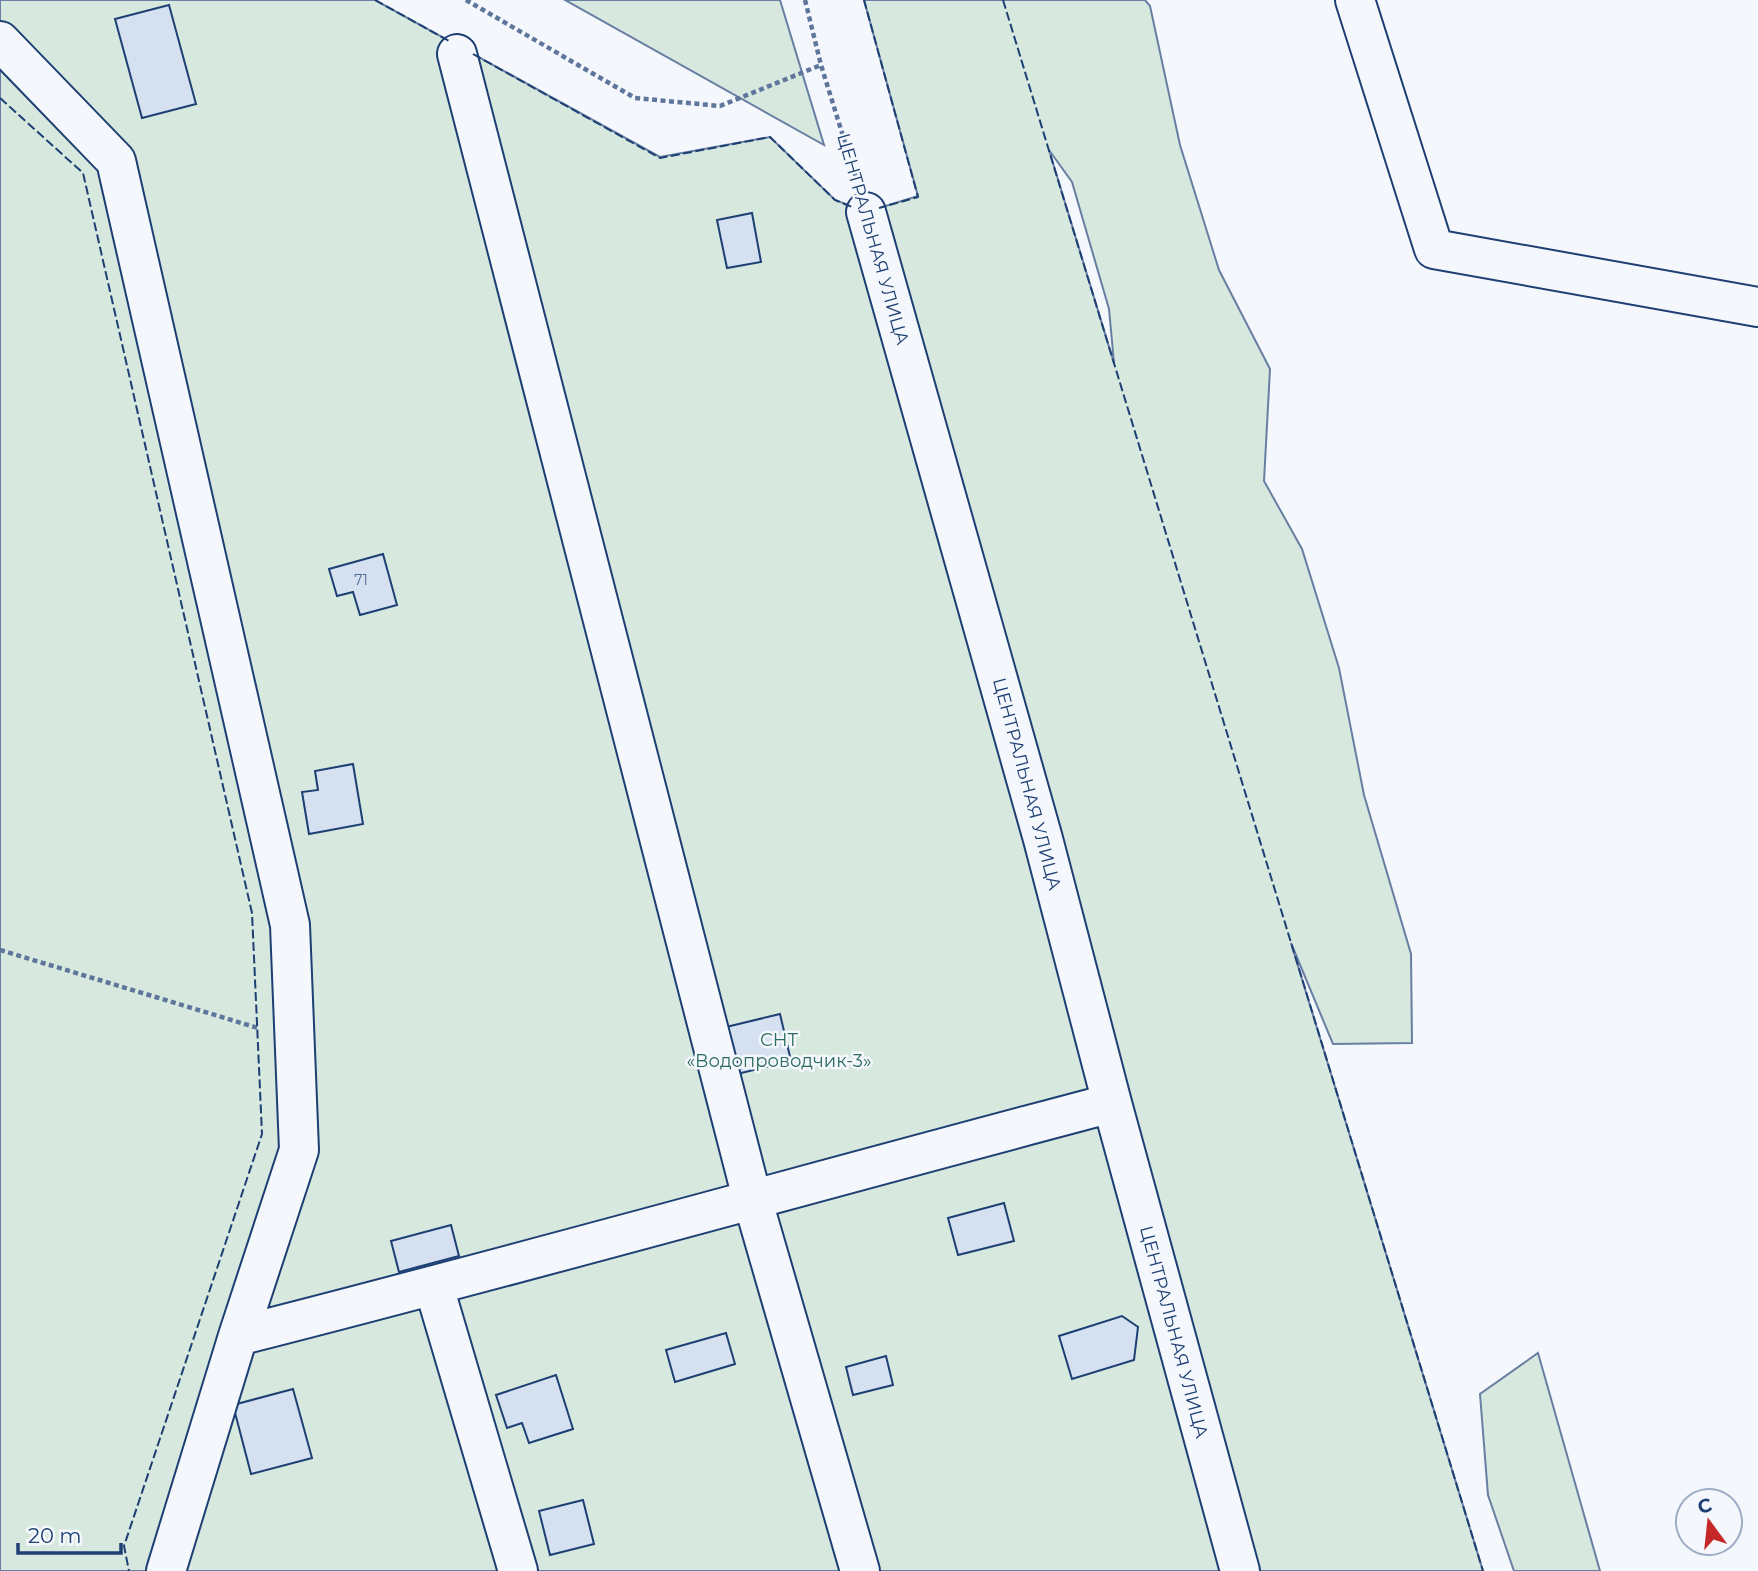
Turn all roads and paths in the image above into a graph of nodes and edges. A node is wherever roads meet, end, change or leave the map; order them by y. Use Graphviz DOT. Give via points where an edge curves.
graph roads {
  1 [pos="467,0"];
  2 [pos="805,0"];
  3 [pos="1355,0"];
  4 [pos="0,41"];
  5 [pos="457,54"];
  6 [pos="821,65"];
  7 [pos="866,212"];
  8 [pos="1758,307"];
  9 [pos="0,950"];
  10 [pos="294,1026"];
  11 [pos="1112,1103"];
  12 [pos="752,1198"];
  13 [pos="435,1287"];
  14 [pos="238,1336"];
  15 [pos="166,1571"];
  16 [pos="517,1571"];
  17 [pos="860,1571"];
  18 [pos="1240,1571"];
  1 -- 6 [label="path" via="635,98 720,106"];
  2 -- 6 [label="path, ЦЕНТРАЛЬНАЯ УЛИЦА"];
  3 -- 8 [label="street" via="1434,250"];
  4 -- 10 [label="street" via="116,161 290,925"];
  5 -- 12 [label="street"];
  6 -- 7 [label="path, ЦЕНТРАЛЬНАЯ УЛИЦА"];
  7 -- 11 [label="street, ЦЕНТРАЛЬНАЯ УЛИЦА" via="1043,839"];
  9 -- 10 [label="path" via="257,1028"];
  10 -- 14 [label="street" via="299,1150"];
  11 -- 12 [label="street"];
  11 -- 18 [label="street, ЦЕНТРАЛЬНАЯ УЛИЦА"];
  12 -- 13 [label="street"];
  12 -- 17 [label="street"];
  13 -- 14 [label="street"];
  13 -- 16 [label="street"];
  14 -- 15 [label="street"];
}
